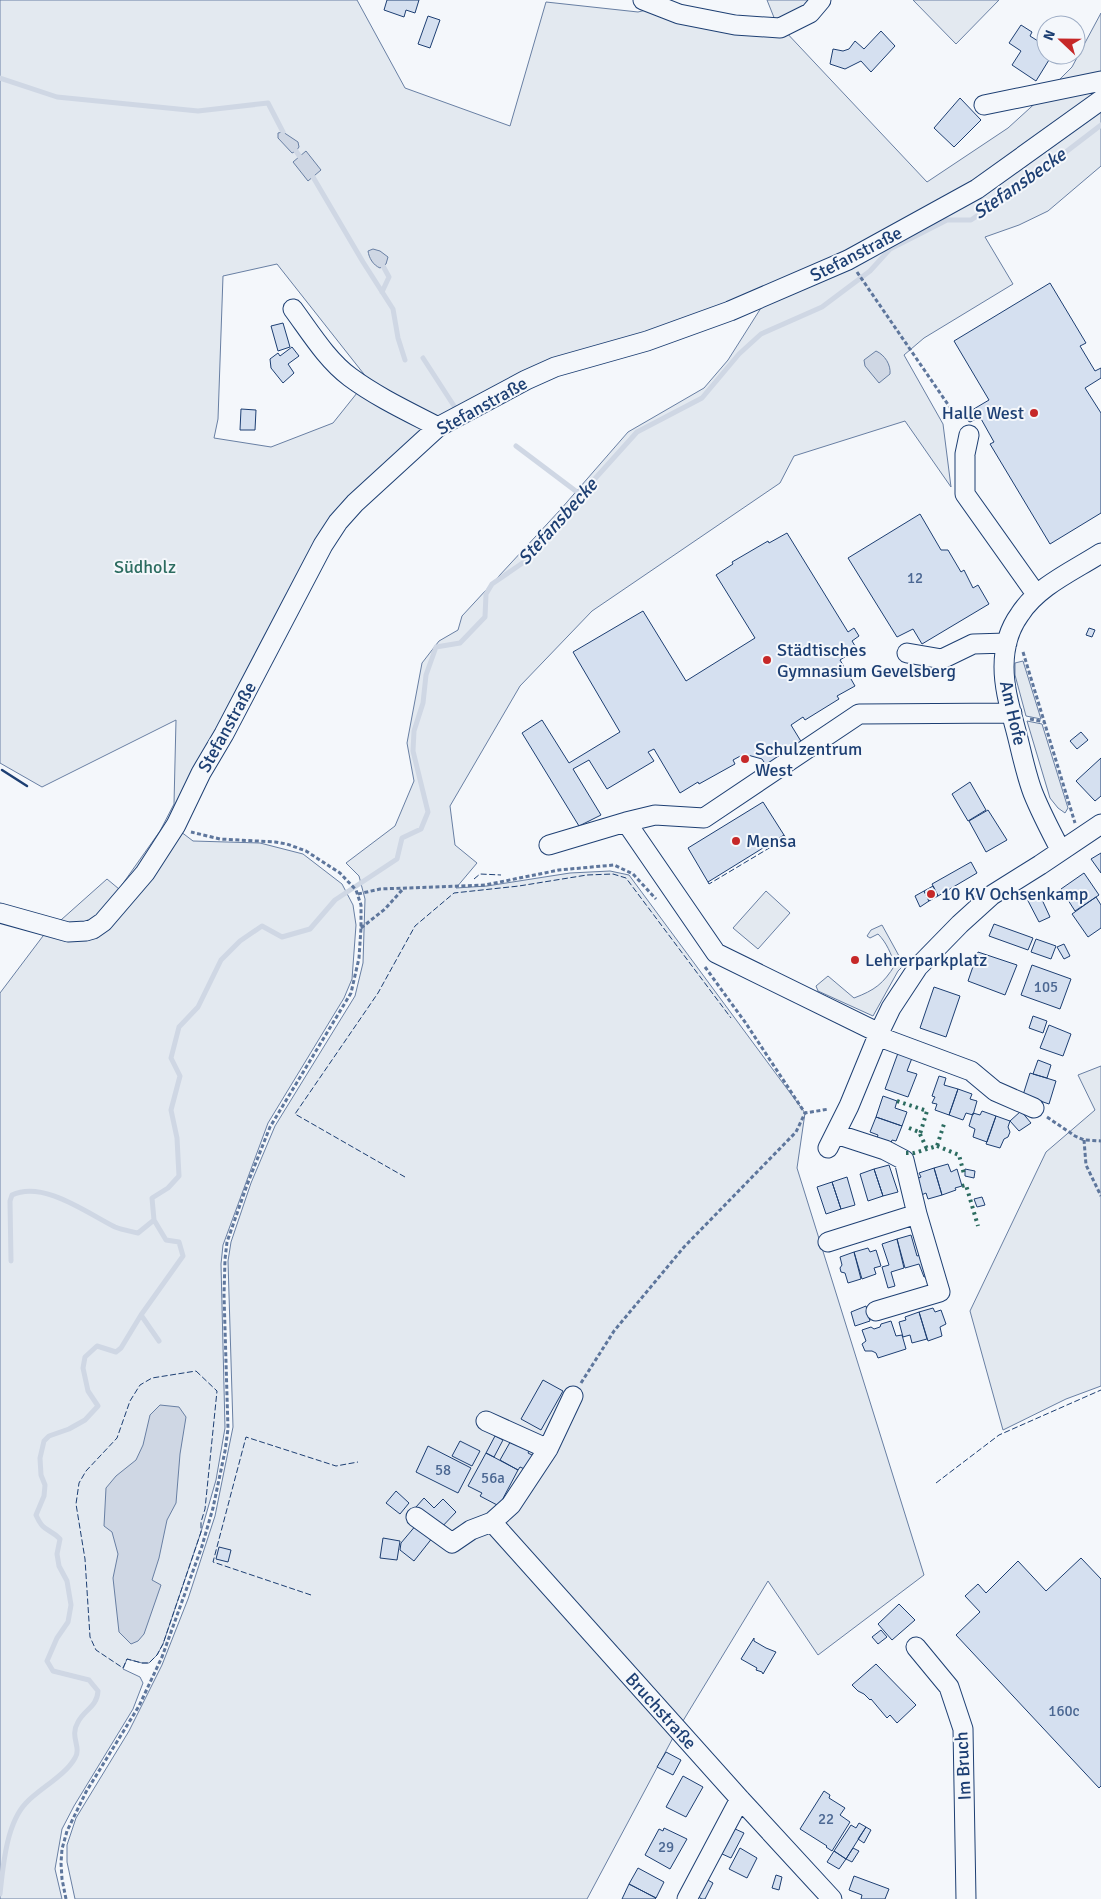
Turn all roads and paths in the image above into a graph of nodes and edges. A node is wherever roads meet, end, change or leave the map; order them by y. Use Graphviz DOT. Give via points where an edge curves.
graph roads {
  1 [pos="643,0"];
  2 [pos="821,0"];
  3 [pos="1101,81"];
  4 [pos="1101,100"];
  5 [pos="984,105"];
  6 [pos="856,270"];
  7 [pos="293,309"];
  8 [pos="438,427"];
  9 [pos="969,435"];
  10 [pos="1101,553"];
  11 [pos="1036,594"];
  12 [pos="1008,638"];
  13 [pos="907,653"];
  14 [pos="1012,712"];
  15 [pos="626,822"];
  16 [pos="1101,824"];
  17 [pos="176,825"];
  18 [pos="1080,838"];
  19 [pos="549,845"];
  20 [pos="1061,851"];
  21 [pos="404,888"];
  22 [pos="357,892"];
  23 [pos="660,904"];
  24 [pos="1,914"];
  25 [pos="362,928"];
  26 [pos="704,966"];
  27 [pos="878,1035"];
  28 [pos="849,1106"];
  29 [pos="1034,1108"];
  30 [pos="805,1113"];
  31 [pos="1084,1140"];
  32 [pos="1101,1141"];
  33 [pos="1101,1196"];
  34 [pos="917,1214"];
  35 [pos="828,1242"];
  36 [pos="876,1311"];
  37 [pos="574,1396"];
  38 [pos="486,1421"];
  39 [pos="548,1449"];
  40 [pos="416,1517"];
  41 [pos="492,1522"];
  42 [pos="916,1647"];
  43 [pos="740,1799"];
  44 [pos="66,1899"];
  45 [pos="687,1899"];
  46 [pos="832,1899"];
  47 [pos="966,1899"];
  1 -- 2 [label="street" via="679,14 735,25 780,28 810,13"];
  3 -- 5 [label="street"];
  4 -- 8 [label="street, Stefanstraße" via="977,189 848,260 730,311 646,341 555,367"];
  6 -- 9 [label="path"];
  7 -- 8 [label="street" via="325,352 349,377"];
  8 -- 17 [label="street, Stefanstraße" via="338,522"];
  9 -- 11 [label="street" via="965,454 965,494"];
  10 -- 11 [label="street, Am Hofe"];
  11 -- 12 [label="street, Am Hofe" via="1020,614"];
  12 -- 13 [label="street" via="973,644 942,659"];
  12 -- 14 [label="street, Am Hofe" via="1004,667"];
  12 -- 18 [label="path" via="1024,652"];
  14 -- 15 [label="street" via="859,714 704,818 655,815"];
  14 -- 20 [label="street, Am Hofe" via="1033,792"];
  15 -- 19 [label="street"];
  15 -- 27 [label="street" via="716,953"];
  16 -- 18 [label="street"];
  17 -- 22 [label="path" via="220,839 275,842 306,851 346,878"];
  17 -- 24 [label="street, Stefanstraße" via="145,873 103,922 93,929 68,932"];
  18 -- 20 [label="street"];
  20 -- 27 [label="street" via="992,895 960,924 918,967"];
  21 -- 22 [label="path"];
  21 -- 23 [label="path" via="485,884 559,870 614,865 633,874"];
  21 -- 25 [label="path"];
  22 -- 25 [label="path"];
  25 -- 44 [label="path" via="351,993 270,1127 227,1242 224,1295 229,1413 213,1508 162,1657 135,1713 86,1792 67,1831 61,1863"];
  26 -- 30 [label="path"];
  27 -- 28 [label="street"];
  27 -- 29 [label="street" via="971,1071 995,1091"];
  28 -- 30 [label="path"];
  28 -- 34 [label="street" via="832,1141 886,1150 904,1160"];
  29 -- 31 [label="path"];
  30 -- 37 [label="path" via="796,1132 684,1247 614,1331"];
  31 -- 32 [label="path"];
  31 -- 33 [label="path" via="1086,1165"];
  34 -- 35 [label="street"];
  34 -- 36 [label="street" via="940,1292"];
  37 -- 39 [label="street"];
  38 -- 39 [label="street"];
  39 -- 41 [label="street" via="511,1505"];
  40 -- 41 [label="street" via="452,1543 471,1530"];
  41 -- 43 [label="street, Bruchstraße"];
  42 -- 47 [label="street, Im Bruch" via="949,1687 964,1729"];
  43 -- 45 [label="street"];
  43 -- 46 [label="street, Bruchstraße"];
}
